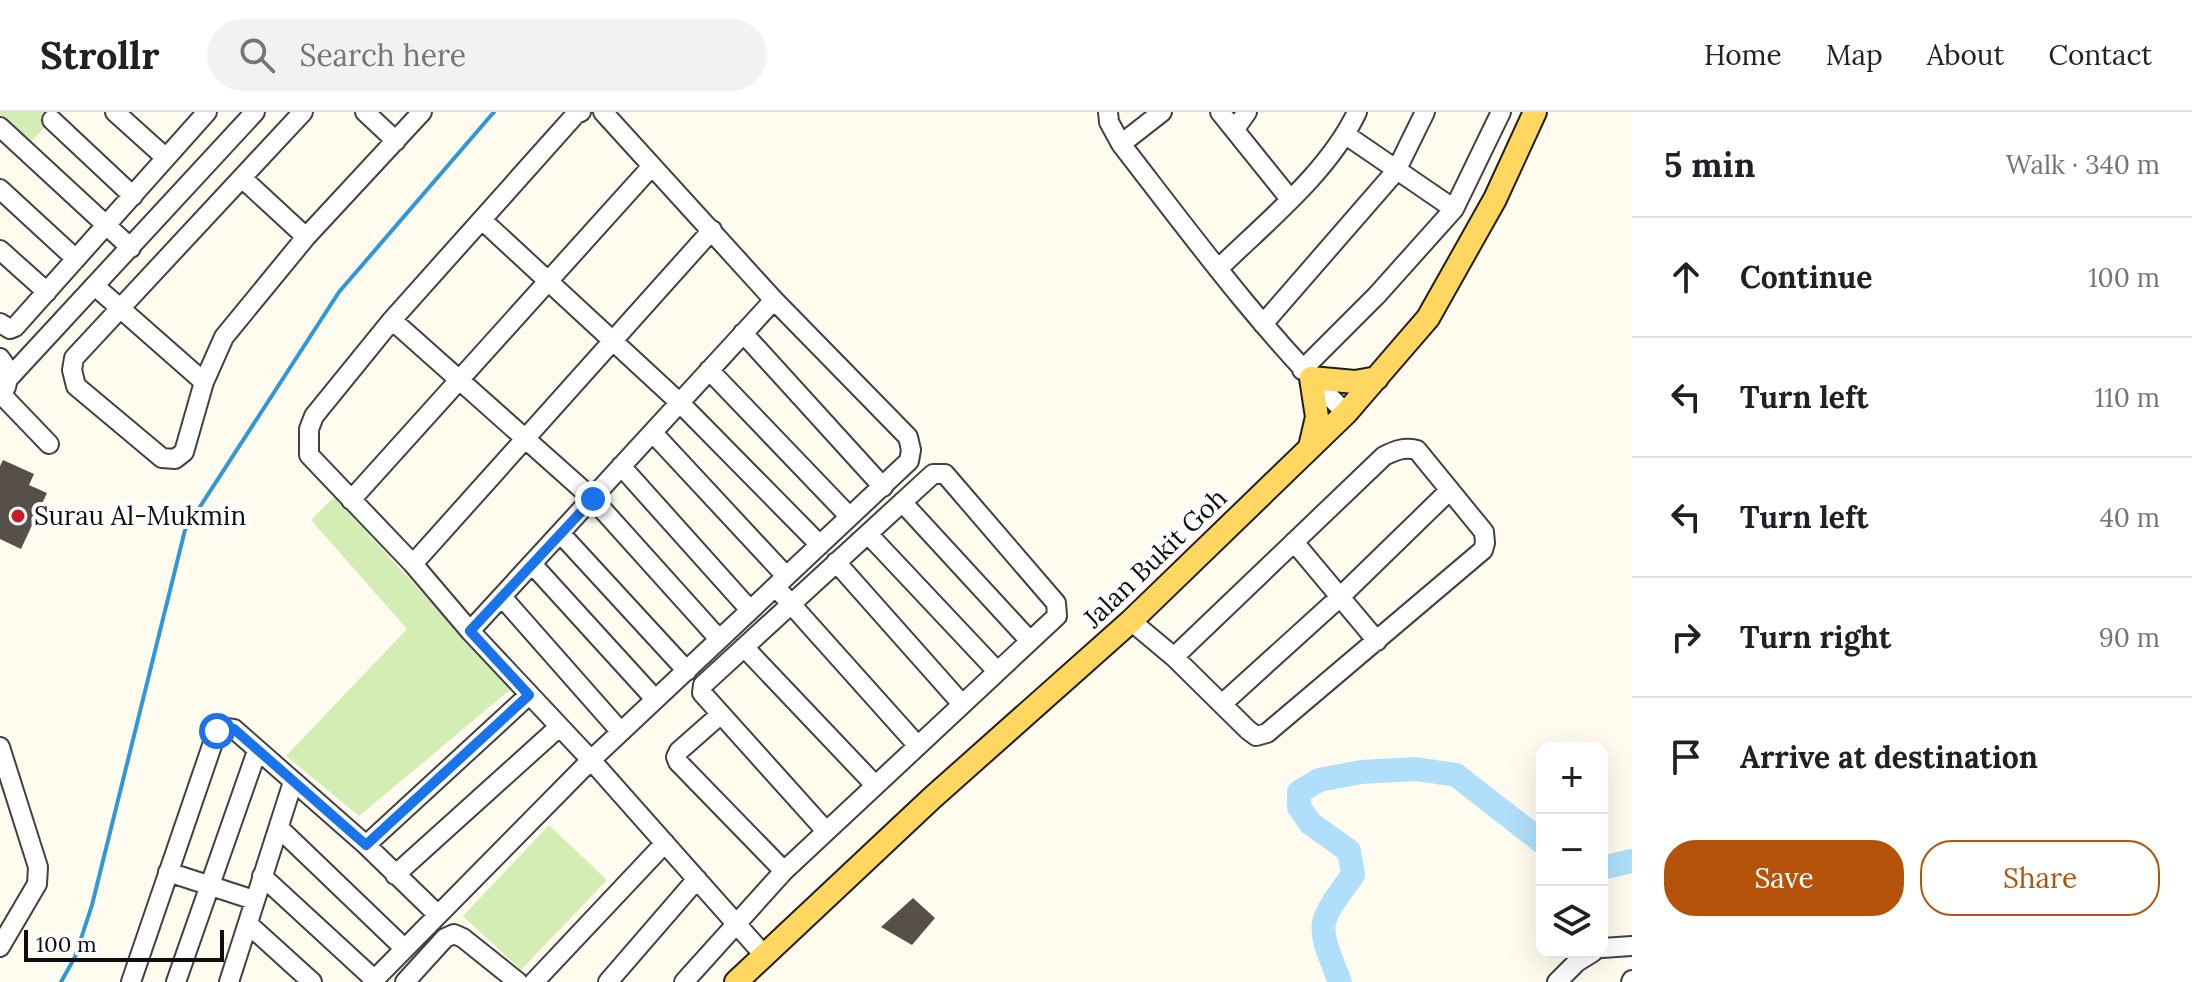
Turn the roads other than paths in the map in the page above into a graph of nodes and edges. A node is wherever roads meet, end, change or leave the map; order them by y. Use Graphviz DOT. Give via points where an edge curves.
graph roads {
  1 [pos="115,112"];
  2 [pos="181,112"];
  3 [pos="255,112"];
  4 [pos="303,112"];
  5 [pos="365,112"];
  6 [pos="422,112"];
  7 [pos="581,112"];
  8 [pos="603,112"];
  9 [pos="1108,112"];
  10 [pos="1162,112"];
  11 [pos="1220,112"];
  12 [pos="1247,112"];
  13 [pos="1357,112"];
  14 [pos="1425,112"];
  15 [pos="1501,112"];
  16 [pos="1535,112"];
  17 [pos="201,119"];
  18 [pos="52,120"];
  19 [pos="0,127"];
  20 [pos="1235,129"];
  21 [pos="1346,135"];
  22 [pos="396,141"];
  23 [pos="1121,144"];
  24 [pos="166,158"];
  25 [pos="652,166"];
  26 [pos="1396,171"];
  27 [pos="242,178"];
  28 [pos="0,189"];
  29 [pos="133,196"];
  30 [pos="1290,199"];
  31 [pos="1454,209"];
  32 [pos="482,220"];
  33 [pos="106,225"];
  34 [pos="712,230"];
  35 [pos="306,237"];
  36 [pos="131,248"];
  37 [pos="0,250"];
  38 [pos="76,259"];
  39 [pos="1218,269"];
  40 [pos="550,280"];
  41 [pos="96,287"];
  42 [pos="47,292"];
  43 [pos="774,300"];
  44 [pos="121,308"];
  45 [pos="392,320"];
  46 [pos="1263,324"];
  47 [pos="5,326"];
  48 [pos="743,333"];
  49 [pos="615,340"];
  50 [pos="0,358"];
  51 [pos="709,370"];
  52 [pos="1307,374"];
  53 [pos="459,378"];
  54 [pos="1377,378"];
  55 [pos="204,382"];
  56 [pos="3,389"];
  57 [pos="680,403"];
  58 [pos="1346,413"];
  59 [pos="653,433"];
  60 [pos="525,438"];
  61 [pos="49,444"];
  62 [pos="1310,448"];
  63 [pos="621,466"];
  64 [pos="883,487"];
  65 [pos="1450,490"];
  66 [pos="593,499"];
  67 [pos="351,500"];
  68 [pos="902,502"];
  69 [pos="849,516"];
  70 [pos="560,533"];
  71 [pos="868,534"];
  72 [pos="1294,542"];
  73 [pos="820,545"];
  74 [pos="836,562"];
  75 [pos="413,564"];
  76 [pos="532,564"];
  77 [pos="781,581"];
  78 [pos="502,597"];
  79 [pos="1340,597"];
  80 [pos="789,604"];
  81 [pos="750,610"];
  82 [pos="1131,621"];
  83 [pos="470,631"];
  84 [pos="719,639"];
  85 [pos="1030,641"];
  86 [pos="1377,641"];
  87 [pos="744,647"];
  88 [pos="1174,657"];
  89 [pos="687,671"];
  90 [pos="997,671"];
  91 [pos="529,695"];
  92 [pos="655,699"];
  93 [pos="962,704"];
  94 [pos="1222,704"];
  95 [pos="721,714"];
  96 [pos="559,727"];
  97 [pos="621,732"];
  98 [pos="918,746"];
  99 [pos="0,747"];
  100 [pos="257,751"];
  101 [pos="591,760"];
  102 [pos="4,773"];
  103 [pos="293,782"];
  104 [pos="875,785"];
  105 [pos="279,828"];
  106 [pos="826,831"];
  107 [pos="665,843"];
  108 [pos="366,845"];
  109 [pos="784,871"];
  110 [pos="168,872"];
  111 [pos="395,875"];
  112 [pos="262,876"];
  113 [pos="697,879"];
  114 [pos="210,886"];
  115 [pos="254,900"];
  116 [pos="437,914"];
  117 [pos="248,924"];
  118 [pos="737,924"];
  119 [pos="1629,941"];
  120 [pos="0,946"];
  121 [pos="1608,946"];
  122 [pos="404,948"];
  123 [pos="763,954"];
  124 [pos="1583,958"];
  125 [pos="234,979"];
  126 [pos="413,979"];
  127 [pos="373,981"];
  128 [pos="131,982"];
  129 [pos="176,982"];
  130 [pos="312,982"];
  131 [pos="518,982"];
  132 [pos="534,982"];
  133 [pos="608,982"];
  134 [pos="684,982"];
  135 [pos="736,982"];
  136 [pos="1557,982"];
  1 -- 24 [label="street"];
  2 -- 17 [label="street"];
  3 -- 36 [label="street"];
  4 -- 27 [label="street"];
  5 -- 22 [label="street"];
  6 -- 22 [label="street"];
  7 -- 32 [label="street"];
  8 -- 25 [label="street"];
  9 -- 23 [label="street"];
  10 -- 23 [label="street"];
  11 -- 20 [label="street"];
  12 -- 20 [label="street"];
  13 -- 21 [label="street"];
  14 -- 26 [label="street"];
  15 -- 31 [label="street"];
  16 -- 54 [label="main road, Jalan Bukit Goh" via="1495,199 1428,318"];
  17 -- 24 [label="street"];
  18 -- 29 [label="street"];
  19 -- 33 [label="street"];
  20 -- 30 [label="street"];
  21 -- 26 [label="street"];
  21 -- 30 [label="street"];
  22 -- 35 [label="street"];
  23 -- 39 [label="street"];
  24 -- 29 [label="street"];
  25 -- 34 [label="street"];
  25 -- 40 [label="street"];
  26 -- 31 [label="street"];
  26 -- 46 [label="street"];
  27 -- 35 [label="street"];
  27 -- 44 [label="street"];
  28 -- 38 [label="street"];
  29 -- 33 [label="street"];
  30 -- 39 [label="street"];
  31 -- 52 [label="street"];
  32 -- 40 [label="street"];
  32 -- 45 [label="street"];
  33 -- 36 [label="street"];
  33 -- 38 [label="street"];
  34 -- 43 [label="street"];
  34 -- 49 [label="street"];
  35 -- 55 [label="street" via="224,337"];
  36 -- 41 [label="street"];
  37 -- 42 [label="street"];
  38 -- 42 [label="street"];
  39 -- 46 [label="street"];
  40 -- 49 [label="street"];
  40 -- 53 [label="street"];
  41 -- 44 [label="street"];
  41 -- 56 [label="street"];
  42 -- 47 [label="street" via="15,327"];
  43 -- 48 [label="street"];
  43 -- 64 [label="street" via="908,437 909,461"];
  44 -- 55 [label="street"];
  44 -- 55 [label="street" via="74,358 73,377 83,394 162,458 175,459 190,438"];
  45 -- 53 [label="street"];
  45 -- 67 [label="street" via="309,429 309,455"];
  46 -- 52 [label="street"];
  48 -- 51 [label="street"];
  48 -- 64 [label="street"];
  49 -- 57 [label="street"];
  49 -- 60 [label="street"];
  50 -- 56 [label="street" via="7,367"];
  51 -- 57 [label="street"];
  51 -- 69 [label="street"];
  52 -- 54 [label="main road" via="1355,382"];
  52 -- 58 [label="street"];
  52 -- 62 [label="main road" via="1317,417"];
  53 -- 60 [label="street"];
  53 -- 67 [label="street"];
  54 -- 58 [label="main road, Jalan Bukit Goh"];
  56 -- 61 [label="street"];
  57 -- 59 [label="street"];
  57 -- 73 [label="street"];
  58 -- 62 [label="main road, Jalan Bukit Goh"];
  59 -- 63 [label="street"];
  59 -- 77 [label="street"];
  60 -- 66 [label="street"];
  60 -- 75 [label="street"];
  62 -- 82 [label="main road, Jalan Bukit Goh"];
  63 -- 66 [label="street"];
  63 -- 81 [label="street"];
  64 -- 69 [label="street"];
  65 -- 72 [label="street" via="1417,450 1396,450"];
  65 -- 79 [label="street"];
  65 -- 86 [label="street" via="1484,532 1483,550"];
  66 -- 70 [label="street"];
  66 -- 84 [label="street"];
  67 -- 75 [label="street"];
  68 -- 71 [label="street"];
  68 -- 85 [label="street"];
  68 -- 85 [label="street" via="933,474 945,474 1059,607 1057,616"];
  69 -- 73 [label="street"];
  70 -- 76 [label="street"];
  70 -- 89 [label="street"];
  71 -- 74 [label="street"];
  71 -- 90 [label="street"];
  72 -- 79 [label="street"];
  72 -- 88 [label="street"];
  73 -- 77 [label="street"];
  74 -- 80 [label="street"];
  74 -- 93 [label="street"];
  75 -- 83 [label="street"];
  76 -- 78 [label="street"];
  76 -- 92 [label="street"];
  77 -- 80 [label="street"];
  77 -- 81 [label="street"];
  78 -- 83 [label="street"];
  78 -- 97 [label="street"];
  79 -- 86 [label="street"];
  79 -- 94 [label="street"];
  80 -- 87 [label="street"];
  80 -- 98 [label="street"];
  81 -- 84 [label="street"];
  82 -- 88 [label="street"];
  82 -- 123 [label="main road, Jalan Bukit Goh"];
  83 -- 91 [label="street"];
  84 -- 89 [label="street"];
  85 -- 90 [label="street"];
  86 -- 94 [label="street" via="1267,733 1256,736"];
  87 -- 95 [label="street" via="703,685 702,693"];
  87 -- 104 [label="street"];
  88 -- 94 [label="street"];
  89 -- 92 [label="street"];
  90 -- 93 [label="street"];
  91 -- 96 [label="street"];
  91 -- 108 [label="street"];
  92 -- 97 [label="street"];
  93 -- 98 [label="street"];
  95 -- 106 [label="street"];
  95 -- 109 [label="street" via="679,751 678,762"];
  96 -- 101 [label="street"];
  96 -- 111 [label="street"];
  97 -- 101 [label="street"];
  98 -- 104 [label="street"];
  99 -- 102 [label="street"];
  100 -- 103 [label="street"];
  100 -- 110 [label="street" via="234,729 217,731"];
  100 -- 114 [label="street"];
  101 -- 107 [label="street"];
  101 -- 116 [label="street"];
  102 -- 120 [label="street" via="38,867 31,897"];
  103 -- 105 [label="street"];
  103 -- 108 [label="street"];
  104 -- 106 [label="street"];
  105 -- 112 [label="street"];
  105 -- 122 [label="street"];
  106 -- 109 [label="street"];
  107 -- 113 [label="street"];
  107 -- 132 [label="street"];
  108 -- 111 [label="street"];
  109 -- 118 [label="street"];
  110 -- 114 [label="street"];
  110 -- 128 [label="street"];
  111 -- 116 [label="street"];
  112 -- 115 [label="street"];
  112 -- 127 [label="street"];
  113 -- 118 [label="street"];
  113 -- 133 [label="street"];
  114 -- 115 [label="street"];
  114 -- 129 [label="street"];
  115 -- 117 [label="street"];
  116 -- 122 [label="street"];
  117 -- 125 [label="street"];
  117 -- 130 [label="street"];
  118 -- 123 [label="street"];
  118 -- 134 [label="street"];
  119 -- 121 [label="street"];
  122 -- 127 [label="street"];
  123 -- 135 [label="main road, Jalan Bukit Goh"];
  124 -- 136 [label="street"];
  126 -- 131 [label="street" via="454,934"];
}
